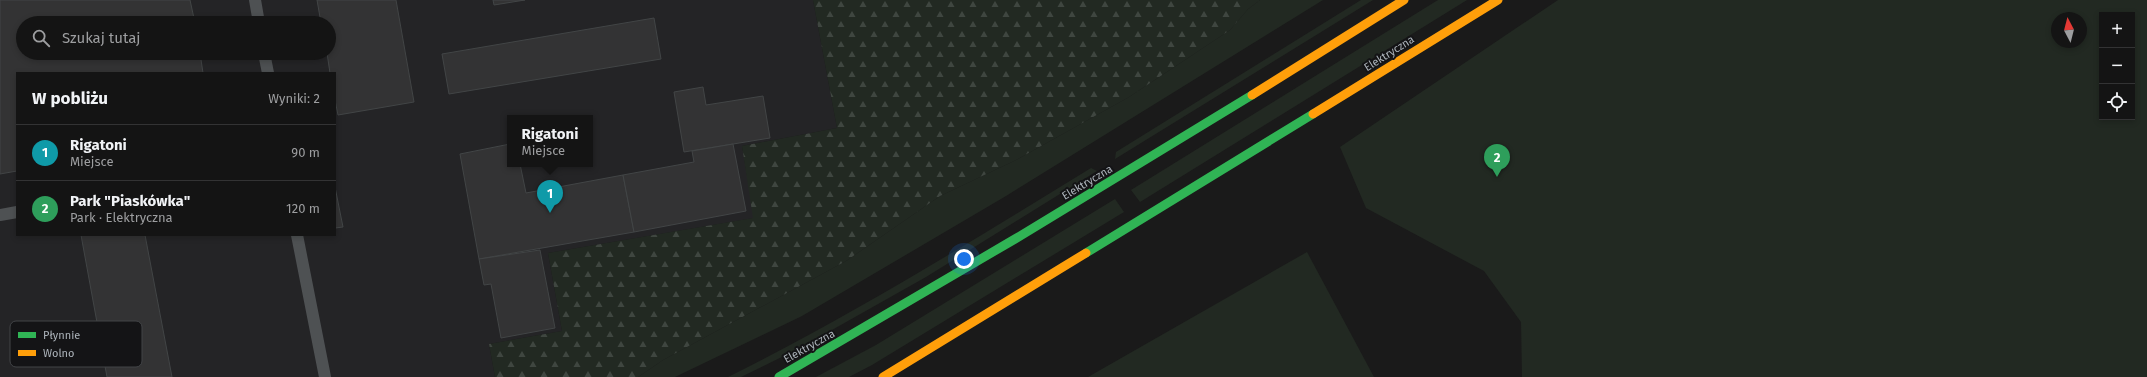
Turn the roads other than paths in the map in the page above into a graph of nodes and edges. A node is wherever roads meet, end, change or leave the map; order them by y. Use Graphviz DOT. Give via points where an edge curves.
graph roads {
  1 [pos="255,0"];
  2 [pos="1404,0"];
  3 [pos="1498,0"];
  4 [pos="258,16"];
  5 [pos="265,60"];
  6 [pos="268,72"];
  7 [pos="16,212"];
  8 [pos="0,215"];
  9 [pos="297,236"];
  10 [pos="325,377"];
  11 [pos="779,377"];
  12 [pos="883,377"];
  1 -- 4 [label="lane"];
  2 -- 11 [label="main road, Elektryczna" via="938,287"];
  3 -- 12 [label="main road, Elektryczna"];
  5 -- 6 [label="lane"];
  7 -- 8 [label="lane"];
  9 -- 10 [label="lane"];
}
